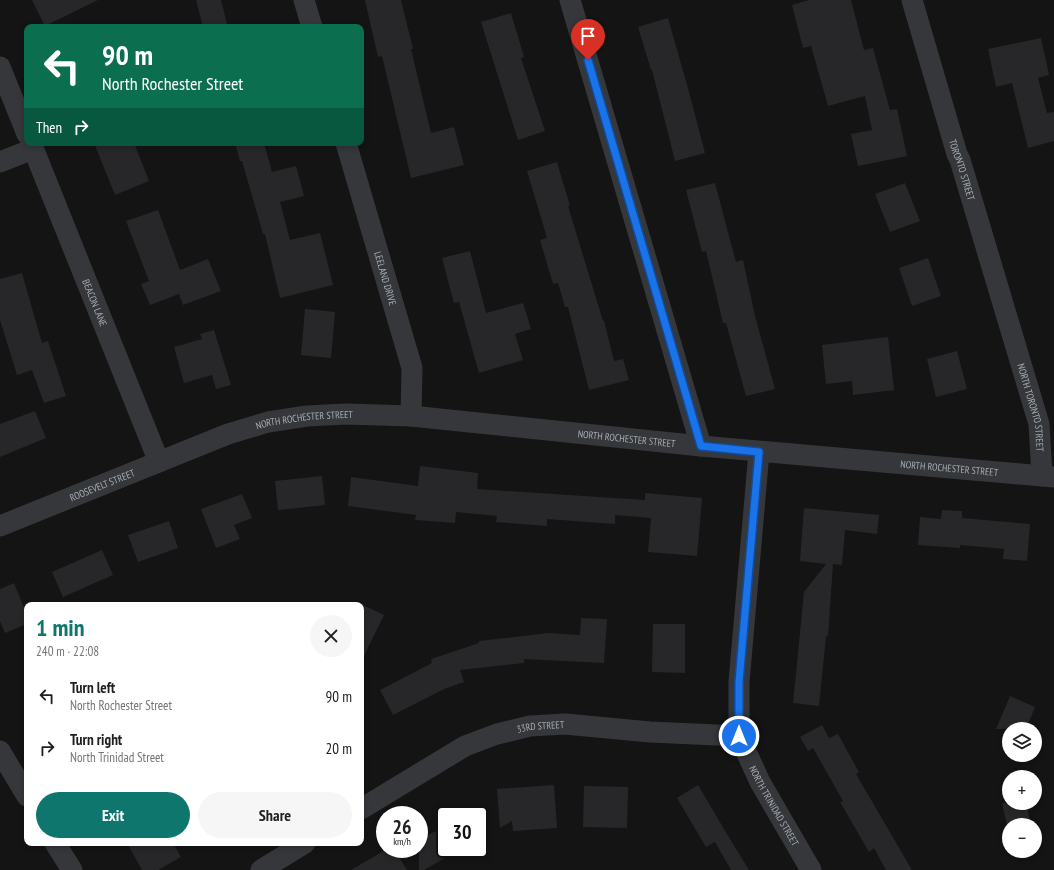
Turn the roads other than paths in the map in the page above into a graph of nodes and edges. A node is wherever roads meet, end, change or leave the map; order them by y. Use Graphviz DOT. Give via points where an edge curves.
graph roads {
  1 [pos="304,0"];
  2 [pos="570,0"];
  3 [pos="912,0"];
  4 [pos="311,24"];
  5 [pos="0,67"];
  6 [pos="24,127"];
  7 [pos="24,146"];
  8 [pos="32,146"];
  9 [pos="347,146"];
  10 [pos="0,162"];
  11 [pos="1014,339"];
  12 [pos="411,416"];
  13 [pos="204,443"];
  14 [pos="701,446"];
  15 [pos="759,452"];
  16 [pos="159,462"];
  17 [pos="1048,477"];
  18 [pos="0,526"];
  19 [pos="739,736"];
  20 [pos="0,750"];
  21 [pos="24,791"];
  22 [pos="364,801"];
  23 [pos="58,846"];
  24 [pos="300,846"];
  25 [pos="72,870"];
  26 [pos="261,870"];
  27 [pos="811,870"];
  1 -- 4 [label="street"];
  2 -- 14 [label="street"];
  3 -- 11 [label="street, TORONTO STREET" via="956,154 960,160"];
  5 -- 6 [label="street, BEACON LANE"];
  7 -- 10 [label="street"];
  8 -- 16 [label="street, BEACON LANE"];
  9 -- 12 [label="street, LEELAND DRIVE" via="412,368"];
  11 -- 17 [label="street, NORTH TORONTO STREET" via="1039,424"];
  12 -- 13 [label="street, NORTH ROCHESTER STREET" via="306,416 268,422"];
  12 -- 14 [label="street, NORTH ROCHESTER STREET"];
  13 -- 16 [label="street, ROOSEVELT STREET"];
  14 -- 15 [label="street, NORTH ROCHESTER STREET"];
  15 -- 17 [label="street, NORTH ROCHESTER STREET"];
  15 -- 19 [label="street, NORTH TRINIDAD STREET" via="739,682"];
  16 -- 18 [label="street, ROOSEVELT STREET"];
  19 -- 22 [label="street, 33RD STREET" via="650,732 565,724 530,726 497,734 465,746"];
  19 -- 27 [label="street, NORTH TRINIDAD STREET" via="760,782"];
  20 -- 21 [label="street"];
  23 -- 25 [label="street"];
  24 -- 26 [label="street"];
}
